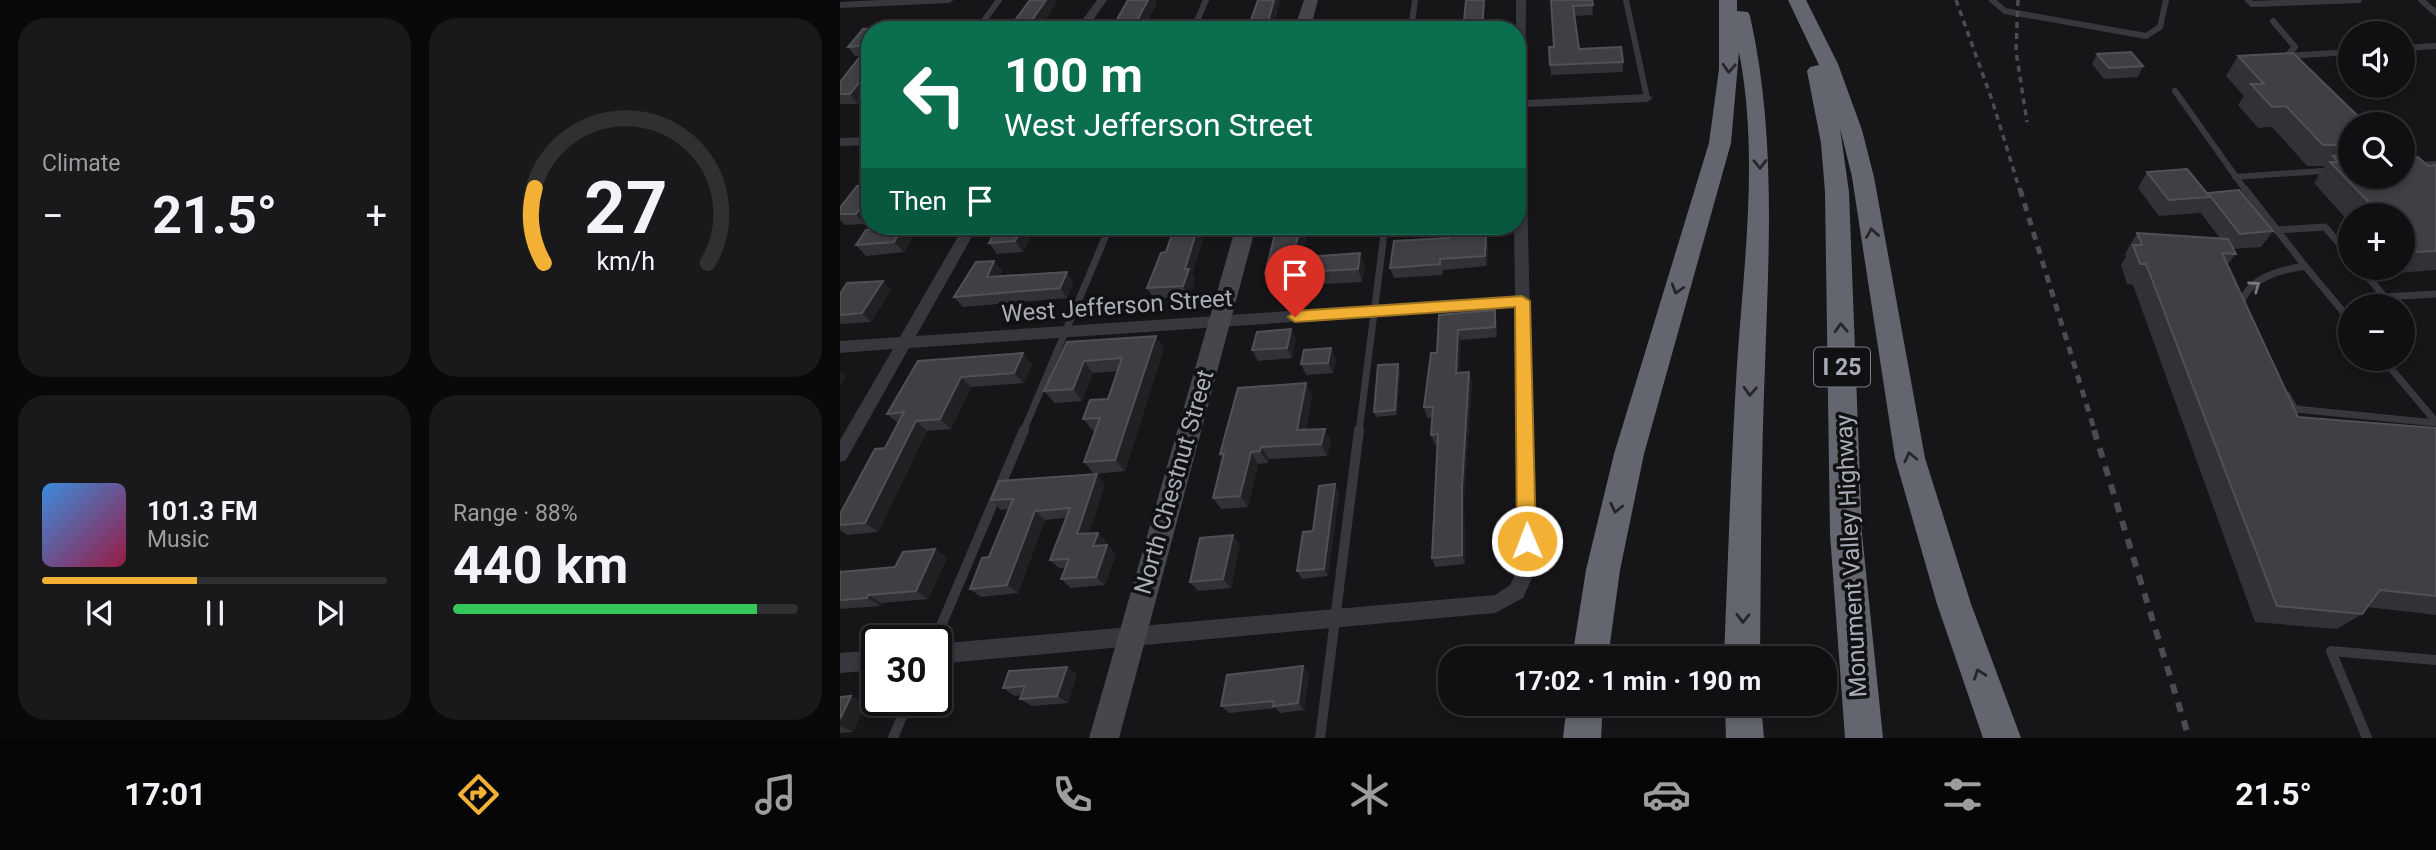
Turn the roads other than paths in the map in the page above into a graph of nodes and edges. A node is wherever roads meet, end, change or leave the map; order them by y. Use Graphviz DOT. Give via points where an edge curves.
graph roads {
  1 [pos="949,0"];
  2 [pos="999,0"];
  3 [pos="1102,0"];
  4 [pos="1206,0"];
  5 [pos="1311,0"];
  6 [pos="1415,0"];
  7 [pos="1521,0"];
  8 [pos="1626,0"];
  9 [pos="1728,0"];
  10 [pos="1736,0"];
  11 [pos="1796,0"];
  12 [pos="1992,0"];
  13 [pos="2166,0"];
  14 [pos="2248,0"];
  15 [pos="2359,0"];
  16 [pos="2421,0"];
  17 [pos="893,1"];
  18 [pos="840,5"];
  19 [pos="2436,13"];
  20 [pos="984,21"];
  21 [pos="1087,21"];
  22 [pos="1197,21"];
  23 [pos="1305,21"];
  24 [pos="1412,21"];
  25 [pos="1520,21"];
  26 [pos="2273,21"];
  27 [pos="2436,46"];
  28 [pos="2415,47"];
  29 [pos="2338,53"];
  30 [pos="2287,56"];
  31 [pos="2297,66"];
  32 [pos="2175,91"];
  33 [pos="1647,98"];
  34 [pos="1526,104"];
  35 [pos="861,141"];
  36 [pos="840,142"];
  37 [pos="2436,164"];
  38 [pos="2415,165"];
  39 [pos="2338,170"];
  40 [pos="2235,177"];
  41 [pos="861,189"];
  42 [pos="855,197"];
  43 [pos="2276,230"];
  44 [pos="966,235"];
  45 [pos="1106,235"];
  46 [pos="1243,235"];
  47 [pos="1384,235"];
  48 [pos="1521,235"];
  49 [pos="2338,242"];
  50 [pos="2305,266"];
  51 [pos="2370,280"];
  52 [pos="2436,294"];
  53 [pos="1522,301"];
  54 [pos="2338,306"];
  55 [pos="1375,311"];
  56 [pos="2247,318"];
  57 [pos="1219,322"];
  58 [pos="1066,332"];
  59 [pos="903,343"];
  60 [pos="840,347"];
  61 [pos="2393,371"];
  62 [pos="2283,387"];
  63 [pos="2436,423"];
  64 [pos="840,455"];
  65 [pos="1335,617"];
  66 [pos="940,625"];
  67 [pos="1130,637"];
  68 [pos="1592,646"];
  69 [pos="1742,646"];
  70 [pos="952,653"];
  71 [pos="2436,660"];
  72 [pos="861,661"];
  73 [pos="840,663"];
  74 [pos="902,716"];
  75 [pos="1584,716"];
  76 [pos="1744,716"];
  77 [pos="893,738"];
  78 [pos="1104,738"];
  79 [pos="1320,738"];
  80 [pos="1582,738"];
  81 [pos="1745,738"];
  82 [pos="1864,738"];
  83 [pos="2003,738"];
  84 [pos="2367,738"];
  1 -- 17 [label="street"];
  2 -- 20 [label="lane"];
  3 -- 21 [label="street"];
  4 -- 22 [label="lane"];
  5 -- 23 [label="main road"];
  6 -- 24 [label="lane"];
  7 -- 25 [label="street"];
  8 -- 33 [label="lane"];
  9 -- 68 [label="highway, one-way" via="1729,69 1720,143 1626,465"];
  10 -- 69 [label="highway, one-way" via="1750,60 1760,161"];
  82 -- 11 [label="highway, Monument Valley Highway / I 25, one-way" via="1845,488 1837,192 1821,89"];
  83 -- 11 [label="highway, one-way" via="1954,604 1910,458 1853,131 1833,70"];
  12 -- 13 [label="lane" via="2005,11 2140,36 2160,29"];
  14 -- 15 [label="lane" via="2252,4"];
  16 -- 19 [label="lane"];
  17 -- 18 [label="street"];
  26 -- 30 [label="lane" via="2295,47"];
  27 -- 28 [label="lane"];
  29 -- 30 [label="lane"];
  30 -- 31 [label="lane"];
  32 -- 40 [label="lane"];
  33 -- 34 [label="street"];
  35 -- 36 [label="street"];
  37 -- 38 [label="lane"];
  39 -- 40 [label="lane"];
  40 -- 43 [label="lane"];
  41 -- 42 [label="lane"];
  43 -- 49 [label="lane" via="2325,227"];
  43 -- 50 [label="lane"];
  44 -- 59 [label="street"];
  45 -- 58 [label="lane"];
  46 -- 57 [label="main road, North Chestnut Street"];
  47 -- 55 [label="lane"];
  48 -- 53 [label="street"];
  50 -- 54 [label="lane"];
  56 -- 50 [label="lane, one-way" via="2241,298 2250,289 2276,272"];
  51 -- 52 [label="lane" via="2385,297"];
  53 -- 55 [label="street, West Jefferson Street"];
  53 -- 65 [label="street" via="1527,569 1519,591 1495,604"];
  55 -- 57 [label="street, West Jefferson Street"];
  55 -- 65 [label="lane"];
  57 -- 58 [label="street, West Jefferson Street"];
  57 -- 67 [label="main road, North Chestnut Street"];
  58 -- 59 [label="street, West Jefferson Street"];
  58 -- 66 [label="lane"];
  59 -- 60 [label="street, West Jefferson Street"];
  59 -- 64 [label="street"];
  61 -- 63 [label="lane"];
  62 -- 63 [label="lane" via="2295,410"];
  65 -- 67 [label="street"];
  65 -- 79 [label="lane"];
  67 -- 70 [label="street"];
  67 -- 78 [label="main road, North Chestnut Street"];
  71 -- 84 [label="lane" via="2331,651"];
  72 -- 73 [label="street"];
  74 -- 77 [label="lane"];
  75 -- 80 [label="highway"];
  76 -- 81 [label="highway"];
}
